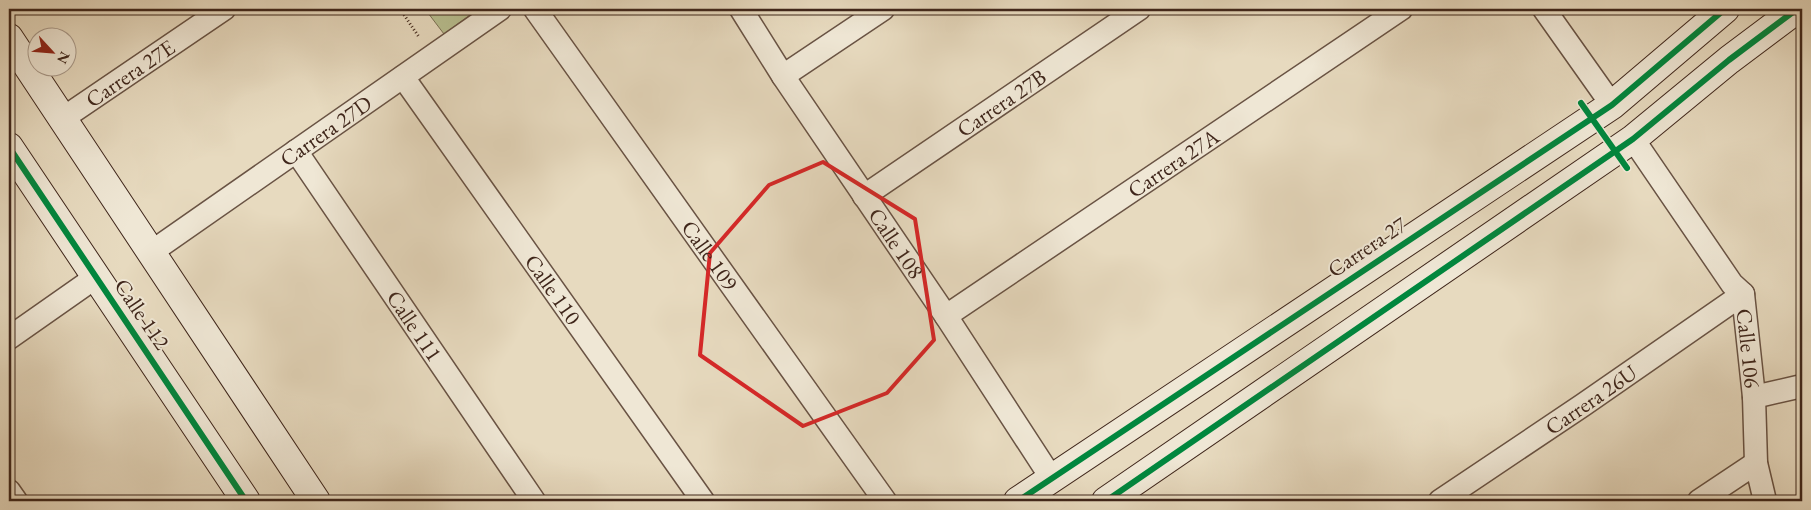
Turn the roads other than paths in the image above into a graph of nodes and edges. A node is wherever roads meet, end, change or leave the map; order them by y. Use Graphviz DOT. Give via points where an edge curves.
graph roads {
  1 [pos="224,9"];
  2 [pos="500,9"];
  3 [pos="535,9"];
  4 [pos="741,9"];
  5 [pos="883,9"];
  6 [pos="1139,9"];
  7 [pos="1400,9"];
  8 [pos="1544,9"];
  9 [pos="1726,9"];
  10 [pos="1797,9"];
  11 [pos="9,38"];
  12 [pos="403,76"];
  13 [pos="783,76"];
  14 [pos="1612,105"];
  15 [pos="62,119"];
  16 [pos="1633,139"];
  17 [pos="296,151"];
  18 [pos="10,152"];
  19 [pos="864,196"];
  20 [pos="150,253"];
  21 [pos="96,277"];
  22 [pos="1743,294"];
  23 [pos="946,316"];
  24 [pos="9,338"];
  25 [pos="1802,386"];
  26 [pos="1754,397"];
  27 [pos="1756,463"];
  28 [pos="1052,479"];
  29 [pos="9,491"];
  30 [pos="16,501"];
  31 [pos="246,501"];
  32 [pos="316,501"];
  33 [pos="534,501"];
  34 [pos="703,501"];
  35 [pos="885,501"];
  36 [pos="1018,501"];
  37 [pos="1106,501"];
  38 [pos="1440,501"];
  39 [pos="1699,501"];
  40 [pos="1765,501"];
  1 -- 15 [label="street, Carrera 27E"];
  2 -- 12 [label="street, Carrera 27D"];
  3 -- 35 [label="street, Calle 109"];
  4 -- 13 [label="street, Calle 108"];
  5 -- 13 [label="street"];
  6 -- 19 [label="street, Carrera 27B"];
  7 -- 23 [label="street, Carrera 27A"];
  8 -- 14 [label="street"];
  9 -- 14 [label="main road, Carrera 27"];
  10 -- 16 [label="main road"];
  11 -- 15 [label="main road, Calle 112"];
  12 -- 17 [label="street, Carrera 27D"];
  12 -- 34 [label="street, Calle 110"];
  13 -- 19 [label="street, Calle 108"];
  14 -- 28 [label="main road, Carrera 27"];
  15 -- 20 [label="main road, Calle 112"];
  16 -- 22 [label="street, Calle 106" via="1732,284"];
  16 -- 37 [label="main road"];
  17 -- 20 [label="street, Carrera 27D"];
  17 -- 33 [label="street, Calle 111"];
  18 -- 21 [label="main road, Calle 112"];
  19 -- 23 [label="street, Calle 108"];
  20 -- 32 [label="main road, Calle 112"];
  21 -- 24 [label="street"];
  21 -- 31 [label="main road, Calle 112"];
  22 -- 26 [label="street, Calle 106"];
  22 -- 38 [label="street, Carrera 26U"];
  23 -- 28 [label="street, Calle 108"];
  25 -- 26 [label="street"];
  26 -- 27 [label="street, Calle 106"];
  27 -- 39 [label="street"];
  27 -- 40 [label="street, Calle 106"];
  28 -- 36 [label="main road, Carrera 27"];
  29 -- 30 [label="street"];
}
